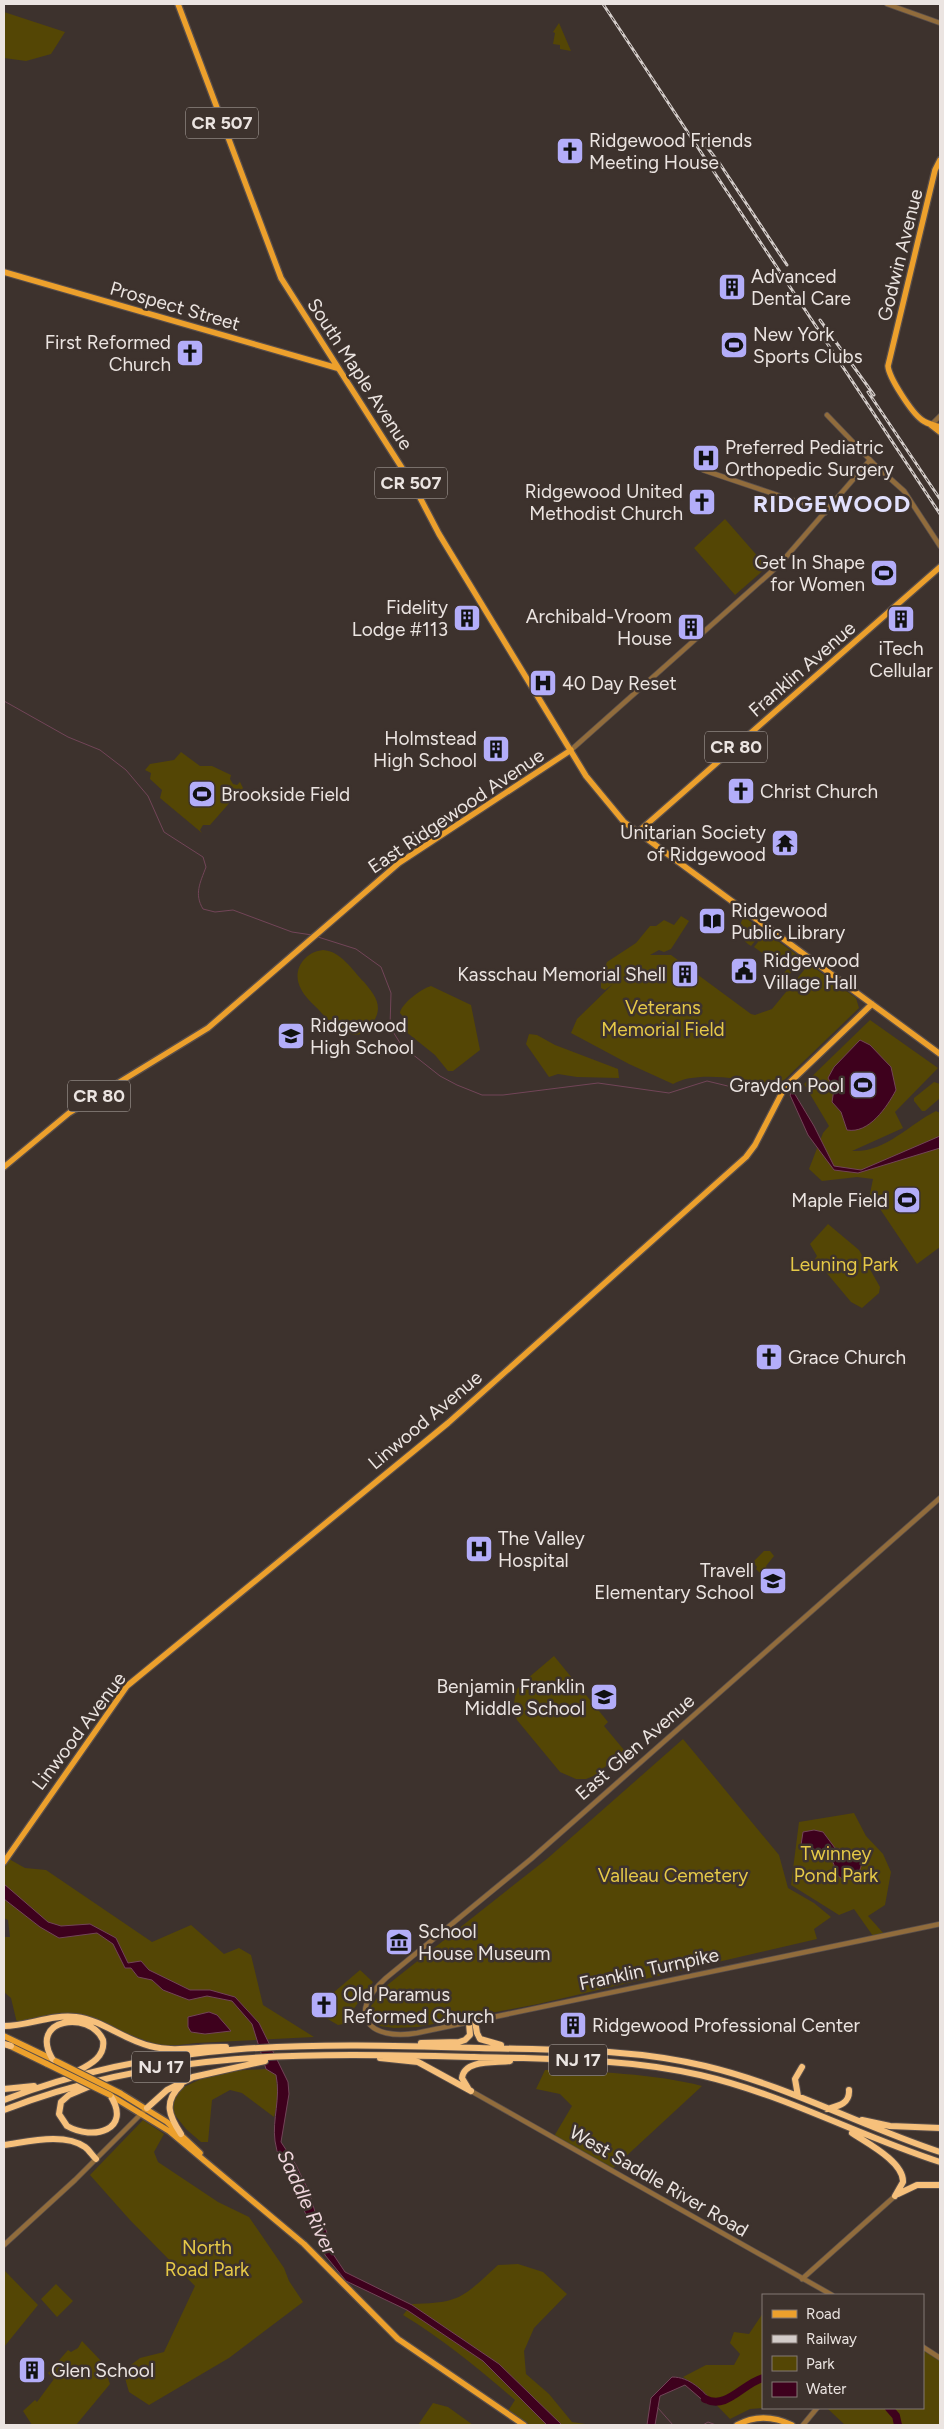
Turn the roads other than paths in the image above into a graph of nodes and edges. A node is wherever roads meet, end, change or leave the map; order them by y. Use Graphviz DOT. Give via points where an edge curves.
graph roads {
  1 [pos="178,4"];
  2 [pos="887,4"];
  3 [pos="940,23"];
  4 [pos="940,160"];
  5 [pos="4,272"];
  6 [pos="338,368"];
  7 [pos="826,415"];
  8 [pos="940,416"];
  9 [pos="931,425"];
  10 [pos="940,427"];
  11 [pos="940,432"];
  12 [pos="870,460"];
  13 [pos="703,470"];
  14 [pos="825,513"];
  15 [pos="940,546"];
  16 [pos="940,567"];
  17 [pos="570,750"];
  18 [pos="638,832"];
  19 [pos="872,1004"];
  20 [pos="940,1054"];
  21 [pos="4,1167"];
  22 [pos="940,1498"];
  23 [pos="4,1862"];
  24 [pos="940,1924"];
  25 [pos="472,2022"];
  26 [pos="367,2023"];
  27 [pos="4,2026"];
  28 [pos="4,2036"];
  29 [pos="4,2044"];
  30 [pos="11,2046"];
  31 [pos="403,2046"];
  32 [pos="247,2048"];
  33 [pos="517,2049"];
  34 [pos="364,2055"];
  35 [pos="528,2059"];
  36 [pos="252,2060"];
  37 [pos="55,2061"];
  38 [pos="802,2067"];
  39 [pos="121,2074"];
  40 [pos="62,2079"];
  41 [pos="188,2079"];
  42 [pos="48,2084"];
  43 [pos="4,2089"];
  44 [pos="849,2090"];
  45 [pos="471,2091"];
  46 [pos="110,2095"];
  47 [pos="798,2096"];
  48 [pos="4,2100"];
  49 [pos="827,2109"];
  50 [pos="4,2110"];
  51 [pos="144,2110"];
  52 [pos="842,2115"];
  53 [pos="839,2124"];
  54 [pos="940,2128"];
  55 [pos="182,2134"];
  56 [pos="4,2145"];
  57 [pos="940,2152"];
  58 [pos="96,2159"];
  59 [pos="940,2162"];
  60 [pos="211,2166"];
  61 [pos="940,2185"];
  62 [pos="895,2196"];
  63 [pos="4,2245"];
  64 [pos="802,2279"];
  65 [pos="830,2294"];
  66 [pos="924,2348"];
  67 [pos="940,2358"];
  68 [pos="816,2409"];
  69 [pos="804,2424"];
  70 [pos="524,2425"];
  71 [pos="737,2425"];
  72 [pos="792,2425"];
  1 -- 6 [label="main road, South Maple Avenue / CR 507" via="281,278"];
  2 -- 3 [label="street"];
  4 -- 9 [label="main road, Godwin Avenue" via="888,371 917,416"];
  5 -- 6 [label="main road, Prospect Street"];
  6 -- 17 [label="main road, South Maple Avenue / CR 507" via="416,490 439,534"];
  7 -- 12 [label="street"];
  8 -- 9 [label="street"];
  9 -- 10 [label="main road"];
  9 -- 11 [label="main road"];
  12 -- 14 [label="street, East Ridgewood Avenue"];
  12 -- 15 [label="street" via="904,492"];
  13 -- 14 [label="street"];
  14 -- 17 [label="street, East Ridgewood Avenue" via="779,565"];
  16 -- 18 [label="main road, Franklin Avenue / CR 80"];
  17 -- 18 [label="main road, CR 507" via="588,780 616,815"];
  17 -- 21 [label="main road, East Ridgewood Avenue / CR 80" via="400,863 196,1036 69,1113"];
  18 -- 19 [label="main road, CR 507"];
  19 -- 20 [label="main road, CR 507"];
  19 -- 23 [label="main road, Linwood Avenue" via="785,1087 755,1145 734,1168 448,1423 127,1686"];
  22 -- 26 [label="street, East Glen Avenue" via="539,1853 386,1978 365,2004"];
  24 -- 25 [label="street, Franklin Turnpike"];
  25 -- 26 [label="street, Franklin Turnpike" via="399,2035 378,2032"];
  25 -- 31 [label="highway" via="470,2035 463,2041"];
  25 -- 33 [label="highway" via="481,2040"];
  27 -- 32 [label="highway" via="73,2017 156,2048"];
  28 -- 37 [label="main road"];
  29 -- 30 [label="highway"];
  30 -- 46 [label="main road, bridge"];
  31 -- 32 [label="highway, NJ 17"];
  31 -- 33 [label="highway, NJ 17"];
  32 -- 40 [label="highway, NJ 17" via="134,2062"];
  33 -- 47 [label="highway, NJ 17" via="607,2052 672,2059 736,2074"];
  34 -- 35 [label="highway, NJ 17"];
  34 -- 36 [label="highway, NJ 17"];
  34 -- 45 [label="highway" via="418,2062"];
  35 -- 45 [label="highway" via="483,2063 467,2068 462,2078"];
  35 -- 53 [label="highway, NJ 17" via="618,2062 692,2073 763,2093"];
  36 -- 39 [label="highway, NJ 17" via="170,2065"];
  36 -- 41 [label="highway"];
  37 -- 40 [label="highway" via="47,2049 47,2040 57,2025 67,2022 85,2025 102,2037 104,2047 100,2056"];
  37 -- 51 [label="main road, bridge" via="120,2092"];
  38 -- 47 [label="highway" via="795,2079"];
  39 -- 46 [label="highway" via="64,2098 59,2106 60,2119 77,2130 105,2131 113,2125 118,2113"];
  39 -- 50 [label="highway, NJ 17" via="66,2088"];
  40 -- 42 [label="highway, NJ 17"];
  41 -- 51 [label="highway" via="167,2090"];
  41 -- 55 [label="highway" via="175,2090 168,2106"];
  42 -- 43 [label="highway"];
  42 -- 48 [label="highway, NJ 17"];
  44 -- 49 [label="highway" via="844,2103"];
  45 -- 64 [label="street, West Saddle River Road"];
  46 -- 51 [label="main road"];
  47 -- 49 [label="highway, NJ 17"];
  49 -- 52 [label="highway, NJ 17"];
  51 -- 55 [label="main road"];
  51 -- 58 [label="street"];
  51 -- 60 [label="main road"];
  52 -- 54 [label="highway" via="890,2126"];
  52 -- 57 [label="highway, NJ 17"];
  53 -- 59 [label="highway, NJ 17"];
  53 -- 62 [label="highway" via="900,2169 903,2179"];
  55 -- 60 [label="main road"];
  56 -- 58 [label="highway" via="67,2141 84,2146"];
  58 -- 63 [label="street"];
  60 -- 70 [label="main road" via="304,2244 398,2339"];
  61 -- 62 [label="highway" via="917,2185"];
  62 -- 64 [label="street"];
  64 -- 65 [label="street, West Saddle River Road"];
  66 -- 67 [label="street"];
  68 -- 69 [label="street"];
  71 -- 72 [label="main road" via="761,2418"];
}
